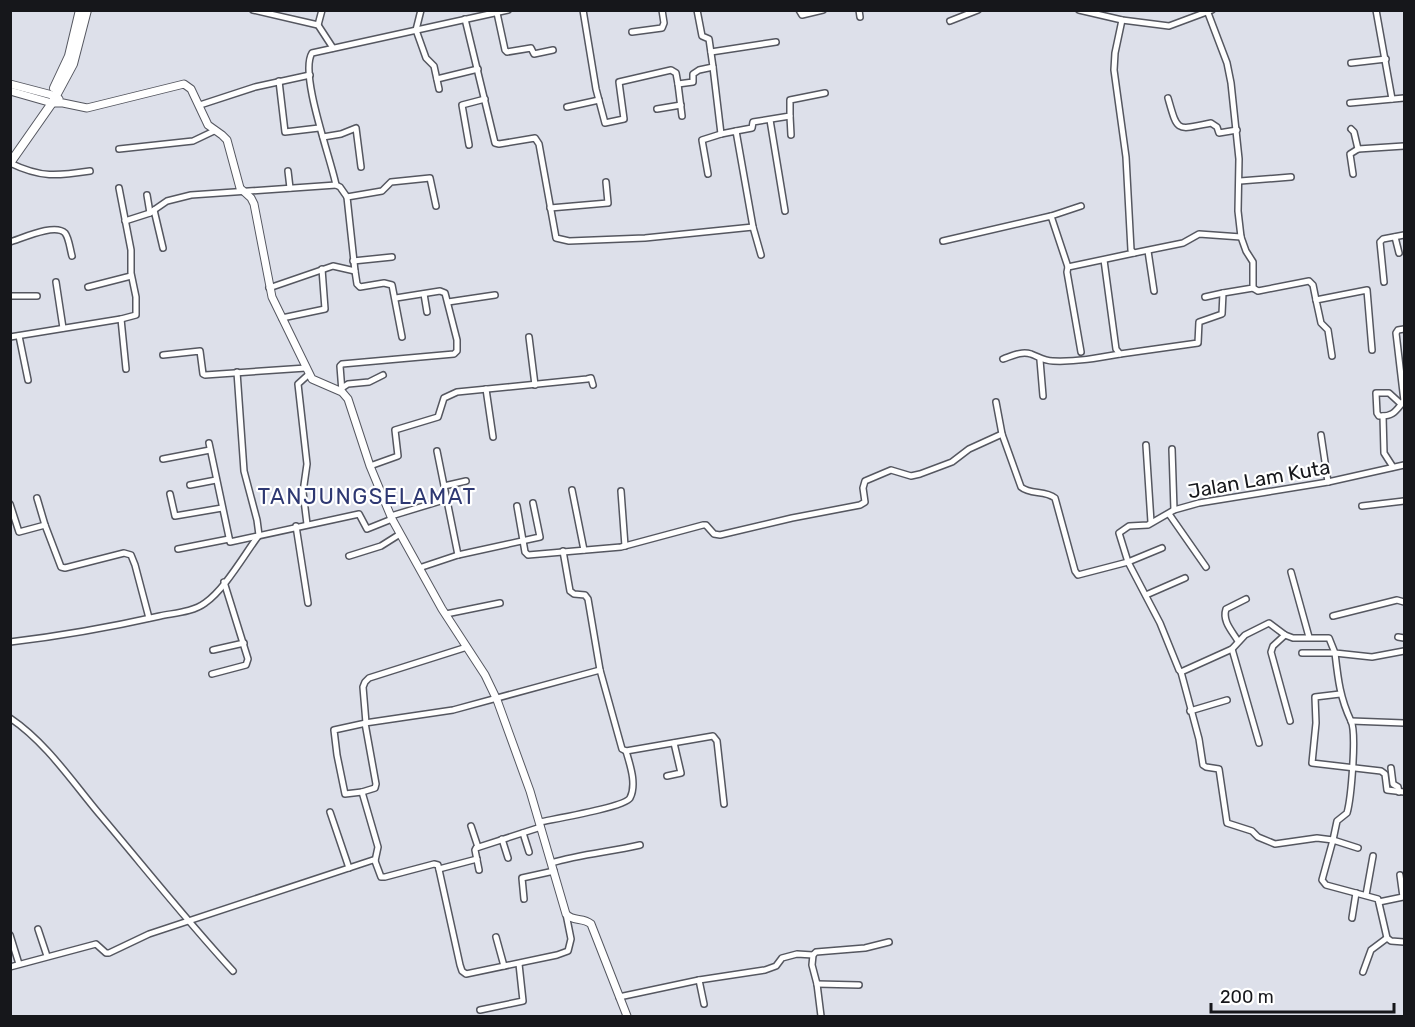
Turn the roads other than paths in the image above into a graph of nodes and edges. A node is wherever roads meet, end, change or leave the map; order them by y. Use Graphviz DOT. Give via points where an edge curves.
graph roads {
  1 [pos="80,10"];
  2 [pos="87,10"];
  3 [pos="253,10"];
  4 [pos="322,10"];
  5 [pos="421,10"];
  6 [pos="508,10"];
  7 [pos="583,10"];
  8 [pos="662,10"];
  9 [pos="697,10"];
  10 [pos="800,10"];
  11 [pos="824,10"];
  12 [pos="978,10"];
  13 [pos="1079,10"];
  14 [pos="1376,10"];
  15 [pos="1210,12"];
  16 [pos="497,13"];
  17 [pos="465,20"];
  18 [pos="1122,20"];
  19 [pos="950,21"];
  20 [pos="318,25"];
  21 [pos="416,30"];
  22 [pos="632,32"];
  23 [pos="776,42"];
  24 [pos="333,48"];
  25 [pos="553,50"];
  26 [pos="711,52"];
  27 [pos="1386,60"];
  28 [pos="1351,63"];
  29 [pos="713,67"];
  30 [pos="478,69"];
  31 [pos="310,75"];
  32 [pos="437,79"];
  33 [pos="279,81"];
  34 [pos="10,84"];
  35 [pos="678,84"];
  36 [pos="439,90"];
  37 [pos="10,91"];
  38 [pos="825,93"];
  39 [pos="1168,98"];
  40 [pos="1404,98"];
  41 [pos="485,99"];
  42 [pos="1392,99"];
  43 [pos="599,100"];
  44 [pos="51,101"];
  45 [pos="1350,103"];
  46 [pos="200,105"];
  47 [pos="681,105"];
  48 [pos="567,107"];
  49 [pos="657,109"];
  50 [pos="682,116"];
  51 [pos="790,117"];
  52 [pos="770,120"];
  53 [pos="319,128"];
  54 [pos="1351,129"];
  55 [pos="1237,130"];
  56 [pos="214,131"];
  57 [pos="736,131"];
  58 [pos="721,134"];
  59 [pos="791,135"];
  60 [pos="323,137"];
  61 [pos="469,144"];
  62 [pos="1404,146"];
  63 [pos="118,149"];
  64 [pos="1358,149"];
  65 [pos="10,163"];
  66 [pos="361,167"];
  67 [pos="90,171"];
  68 [pos="288,171"];
  69 [pos="708,174"];
  70 [pos="1353,174"];
  71 [pos="1291,177"];
  72 [pos="1240,181"];
  73 [pos="606,182"];
  74 [pos="336,185"];
  75 [pos="119,188"];
  76 [pos="290,188"];
  77 [pos="244,192"];
  78 [pos="147,195"];
  79 [pos="347,197"];
  80 [pos="436,206"];
  81 [pos="1081,206"];
  82 [pos="550,208"];
  83 [pos="152,211"];
  84 [pos="785,211"];
  85 [pos="1051,216"];
  86 [pos="125,221"];
  87 [pos="753,227"];
  88 [pos="1404,235"];
  89 [pos="1242,237"];
  90 [pos="1395,237"];
  91 [pos="943,241"];
  92 [pos="10,242"];
  93 [pos="164,248"];
  94 [pos="1148,251"];
  95 [pos="1134,253"];
  96 [pos="1399,254"];
  97 [pos="761,255"];
  98 [pos="72,256"];
  99 [pos="392,257"];
  100 [pos="1104,260"];
  101 [pos="353,261"];
  102 [pos="1068,267"];
  103 [pos="321,269"];
  104 [pos="355,271"];
  105 [pos="131,276"];
  106 [pos="56,282"];
  107 [pos="1384,282"];
  108 [pos="88,287"];
  109 [pos="269,288"];
  110 [pos="1253,288"];
  111 [pos="1154,291"];
  112 [pos="1223,293"];
  113 [pos="424,294"];
  114 [pos="495,295"];
  115 [pos="10,296"];
  116 [pos="37,296"];
  117 [pos="1205,297"];
  118 [pos="396,298"];
  119 [pos="1316,300"];
  120 [pos="448,302"];
  121 [pos="427,312"];
  122 [pos="282,318"];
  123 [pos="121,320"];
  124 [pos="63,328"];
  125 [pos="1404,329"];
  126 [pos="19,336"];
  127 [pos="10,337"];
  128 [pos="402,337"];
  129 [pos="529,337"];
  130 [pos="1372,350"];
  131 [pos="1081,352"];
  132 [pos="1120,354"];
  133 [pos="163,355"];
  134 [pos="1332,356"];
  135 [pos="1003,359"];
  136 [pos="1040,360"];
  137 [pos="126,369"];
  138 [pos="308,371"];
  139 [pos="237,372"];
  140 [pos="383,375"];
  141 [pos="28,380"];
  142 [pos="536,385"];
  143 [pos="593,385"];
  144 [pos="486,389"];
  145 [pos="342,390"];
  146 [pos="1042,396"];
  147 [pos="996,402"];
  148 [pos="1403,402"];
  149 [pos="1383,416"];
  150 [pos="1002,434"];
  151 [pos="1321,435"];
  152 [pos="493,436"];
  153 [pos="209,443"];
  154 [pos="1146,445"];
  155 [pos="1172,449"];
  156 [pos="210,450"];
  157 [pos="437,451"];
  158 [pos="164,459"];
  159 [pos="1404,465"];
  160 [pos="370,466"];
  161 [pos="1393,467"];
  162 [pos="216,480"];
  163 [pos="466,481"];
  164 [pos="1328,482"];
  165 [pos="190,485"];
  166 [pos="444,486"];
  167 [pos="572,490"];
  168 [pos="621,491"];
  169 [pos="170,494"];
  170 [pos="37,498"];
  171 [pos="447,499"];
  172 [pos="1404,501"];
  173 [pos="533,503"];
  174 [pos="10,504"];
  175 [pos="517,506"];
  176 [pos="1362,506"];
  177 [pos="222,508"];
  178 [pos="1171,512"];
  179 [pos="391,518"];
  180 [pos="1151,522"];
  181 [pos="308,524"];
  182 [pos="45,525"];
  183 [pos="296,526"];
  184 [pos="400,534"];
  185 [pos="259,535"];
  186 [pos="229,539"];
  187 [pos="523,542"];
  188 [pos="625,546"];
  189 [pos="1162,548"];
  190 [pos="178,549"];
  191 [pos="584,550"];
  192 [pos="563,551"];
  193 [pos="458,555"];
  194 [pos="349,556"];
  195 [pos="1128,562"];
  196 [pos="1206,567"];
  197 [pos="419,568"];
  198 [pos="1291,572"];
  199 [pos="1185,578"];
  200 [pos="224,582"];
  201 [pos="1146,596"];
  202 [pos="1246,598"];
  203 [pos="1404,602"];
  204 [pos="309,603"];
  205 [pos="500,603"];
  206 [pos="446,614"];
  207 [pos="1333,616"];
  208 [pos="149,618"];
  209 [pos="1284,635"];
  210 [pos="1309,637"];
  211 [pos="1239,641"];
  212 [pos="10,642"];
  213 [pos="244,643"];
  214 [pos="467,646"];
  215 [pos="1232,649"];
  216 [pos="213,650"];
  217 [pos="1404,651"];
  218 [pos="1302,653"];
  219 [pos="1335,653"];
  220 [pos="600,670"];
  221 [pos="1181,672"];
  222 [pos="213,674"];
  223 [pos="1340,694"];
  224 [pos="497,700"];
  225 [pos="1227,700"];
  226 [pos="1190,711"];
  227 [pos="10,718"];
  228 [pos="1290,721"];
  229 [pos="1351,721"];
  230 [pos="365,723"];
  231 [pos="1404,723"];
  232 [pos="674,743"];
  233 [pos="1258,743"];
  234 [pos="626,751"];
  235 [pos="1353,768"];
  236 [pos="1391,768"];
  237 [pos="667,776"];
  238 [pos="362,792"];
  239 [pos="1402,792"];
  240 [pos="724,804"];
  241 [pos="330,812"];
  242 [pos="540,825"];
  243 [pos="471,826"];
  244 [pos="523,833"];
  245 [pos="502,839"];
  246 [pos="1333,840"];
  247 [pos="640,845"];
  248 [pos="478,847"];
  249 [pos="1358,848"];
  250 [pos="529,852"];
  251 [pos="1373,855"];
  252 [pos="508,858"];
  253 [pos="477,860"];
  254 [pos="375,861"];
  255 [pos="552,863"];
  256 [pos="349,868"];
  257 [pos="439,869"];
  258 [pos="479,870"];
  259 [pos="554,871"];
  260 [pos="1400,875"];
  261 [pos="1356,893"];
  262 [pos="1366,895"];
  263 [pos="524,899"];
  264 [pos="1379,902"];
  265 [pos="566,914"];
  266 [pos="1352,918"];
  267 [pos="187,921"];
  268 [pos="38,929"];
  269 [pos="10,935"];
  270 [pos="496,938"];
  271 [pos="1387,938"];
  272 [pos="889,942"];
  273 [pos="1404,942"];
  274 [pos="813,955"];
  275 [pos="47,956"];
  276 [pos="19,964"];
  277 [pos="519,964"];
  278 [pos="504,966"];
  279 [pos="10,967"];
  280 [pos="233,971"];
  281 [pos="1363,972"];
  282 [pos="699,980"];
  283 [pos="817,984"];
  284 [pos="859,985"];
  285 [pos="619,997"];
  286 [pos="704,1004"];
  287 [pos="480,1010"];
  288 [pos="627,1017"];
  289 [pos="821,1017"];
  1 -- 44 [label="main road" via="69,56"];
  2 -- 44 [label="main road" via="73,64"];
  3 -- 20 [label="street"];
  4 -- 20 [label="street"];
  5 -- 21 [label="street"];
  6 -- 16 [label="street"];
  7 -- 43 [label="street"];
  8 -- 22 [label="street" via="662,28"];
  9 -- 26 [label="street" via="702,36 709,39"];
  10 -- 11 [label="street" via="802,15"];
  12 -- 19 [label="street"];
  13 -- 18 [label="street"];
  14 -- 27 [label="street"];
  15 -- 18 [label="street" via="1169,26"];
  15 -- 55 [label="street" via="1227,63"];
  16 -- 17 [label="street"];
  16 -- 25 [label="street" via="507,52 531,48 534,54"];
  17 -- 21 [label="street"];
  17 -- 30 [label="street"];
  18 -- 95 [label="street" via="1114,53 1115,79"];
  20 -- 24 [label="street"];
  21 -- 24 [label="street"];
  21 -- 32 [label="street" via="426,58 435,66"];
  23 -- 26 [label="street"];
  24 -- 31 [label="street" via="312,53"];
  26 -- 29 [label="street"];
  27 -- 28 [label="street"];
  27 -- 42 [label="street"];
  29 -- 35 [label="street" via="693,74 693,82"];
  29 -- 58 [label="street"];
  30 -- 32 [label="street"];
  30 -- 41 [label="street"];
  31 -- 33 [label="street"];
  31 -- 53 [label="street"];
  32 -- 36 [label="street"];
  33 -- 46 [label="street"];
  33 -- 53 [label="street" via="285,132"];
  34 -- 44 [label="street"];
  35 -- 43 [label="street" via="676,73 671,70 619,82 624,118 613,122 605,123"];
  35 -- 47 [label="street"];
  37 -- 44 [label="street"];
  38 -- 51 [label="street" via="790,100"];
  39 -- 55 [label="street" via="1179,127 1211,123 1219,133"];
  40 -- 42 [label="street"];
  41 -- 61 [label="street" via="462,105"];
  41 -- 82 [label="street" via="495,143 535,138 539,144"];
  42 -- 45 [label="street"];
  43 -- 48 [label="street"];
  44 -- 46 [label="street" via="92,108 184,84"];
  44 -- 65 [label="main road"];
  46 -- 56 [label="street"];
  47 -- 49 [label="street"];
  47 -- 50 [label="street"];
  51 -- 52 [label="street"];
  51 -- 59 [label="street"];
  52 -- 57 [label="street" via="753,122 752,128"];
  52 -- 84 [label="street"];
  53 -- 60 [label="street"];
  54 -- 64 [label="street"];
  55 -- 72 [label="street"];
  56 -- 63 [label="street" via="193,141"];
  56 -- 77 [label="street" via="227,140"];
  57 -- 58 [label="street"];
  57 -- 87 [label="street"];
  58 -- 69 [label="street" via="702,140"];
  60 -- 66 [label="street" via="356,128"];
  60 -- 74 [label="street"];
  62 -- 64 [label="street"];
  64 -- 70 [label="street" via="1350,154"];
  65 -- 67 [label="street" via="38,174"];
  68 -- 76 [label="street"];
  71 -- 72 [label="street"];
  72 -- 89 [label="street"];
  73 -- 82 [label="street" via="608,203"];
  74 -- 76 [label="street"];
  74 -- 79 [label="street"];
  75 -- 86 [label="street"];
  76 -- 77 [label="street"];
  77 -- 83 [label="street" via="191,195 167,201"];
  77 -- 109 [label="street" via="254,204"];
  78 -- 83 [label="street"];
  79 -- 80 [label="street" via="382,191 391,182 430,178"];
  79 -- 101 [label="street"];
  81 -- 85 [label="street"];
  82 -- 87 [label="street" via="556,238 560,240 645,238"];
  83 -- 86 [label="street"];
  83 -- 93 [label="street"];
  85 -- 91 [label="street"];
  85 -- 102 [label="street"];
  86 -- 105 [label="street"];
  87 -- 97 [label="street"];
  88 -- 90 [label="street"];
  89 -- 94 [label="street" via="1198,234 1183,243"];
  89 -- 110 [label="street" via="1253,262"];
  90 -- 96 [label="street"];
  90 -- 107 [label="street" via="1380,242"];
  92 -- 98 [label="street" via="55,228 67,236"];
  94 -- 95 [label="street"];
  94 -- 111 [label="street"];
  95 -- 100 [label="street"];
  99 -- 101 [label="street"];
  100 -- 102 [label="street"];
  100 -- 132 [label="street" via="1116,349"];
  101 -- 104 [label="street"];
  102 -- 131 [label="street"];
  103 -- 104 [label="street" via="334,266"];
  103 -- 109 [label="street"];
  103 -- 122 [label="street" via="325,309"];
  104 -- 118 [label="street" via="358,286 391,283"];
  105 -- 108 [label="street"];
  105 -- 123 [label="street" via="136,315"];
  106 -- 124 [label="street"];
  109 -- 122 [label="street"];
  110 -- 112 [label="street"];
  110 -- 119 [label="street" via="1258,291 1309,281"];
  112 -- 117 [label="street"];
  112 -- 132 [label="street" via="1222,314 1198,322 1198,343"];
  113 -- 118 [label="street"];
  113 -- 120 [label="street" via="443,292"];
  113 -- 121 [label="street"];
  114 -- 120 [label="street"];
  115 -- 116 [label="street"];
  118 -- 128 [label="street"];
  119 -- 130 [label="street" via="1367,290"];
  119 -- 134 [label="street" via="1321,324 1328,330"];
  120 -- 145 [label="street" via="457,340 454,354 342,364"];
  122 -- 138 [label="street"];
  123 -- 124 [label="street"];
  123 -- 137 [label="street"];
  124 -- 126 [label="street"];
  125 -- 148 [label="street" via="1396,333"];
  126 -- 127 [label="street"];
  126 -- 141 [label="street"];
  129 -- 142 [label="street"];
  132 -- 136 [label="street" via="1083,361"];
  133 -- 139 [label="street" via="198,350 203,374"];
  135 -- 136 [label="street" via="1028,353"];
  136 -- 146 [label="street"];
  138 -- 139 [label="street"];
  138 -- 145 [label="street" via="316,382"];
  138 -- 181 [label="street" via="298,384 308,464 303,492"];
  139 -- 185 [label="street" via="244,471"];
  140 -- 145 [label="street" via="369,382 348,384"];
  142 -- 143 [label="street" via="591,378"];
  142 -- 144 [label="street"];
  144 -- 152 [label="street"];
  144 -- 160 [label="street" via="447,396 438,417 397,428 398,456"];
  145 -- 160 [label="street" via="350,402"];
  147 -- 150 [label="street"];
  148 -- 149 [label="street" via="1398,411"];
  148 -- 149 [label="street" via="1389,393 1376,393 1377,413"];
  149 -- 161 [label="street" via="1384,453"];
  150 -- 188 [label="street" via="969,449 952,462 920,474 911,476 891,470 865,481 865,502 860,505 720,535 703,525"];
  150 -- 195 [label="street" via="1023,490 1055,498 1078,575"];
  151 -- 164 [label="street"];
  153 -- 156 [label="street"];
  154 -- 180 [label="street"];
  155 -- 178 [label="street"];
  156 -- 158 [label="street"];
  156 -- 162 [label="street"];
  157 -- 166 [label="street"];
  159 -- 161 [label="street, Jalan Lam Kuta"];
  160 -- 179 [label="street"];
  161 -- 164 [label="street, Jalan Lam Kuta"];
  162 -- 165 [label="street"];
  162 -- 177 [label="street"];
  163 -- 166 [label="street"];
  164 -- 178 [label="street, Jalan Lam Kuta" via="1199,503"];
  166 -- 171 [label="street"];
  167 -- 191 [label="street"];
  168 -- 188 [label="street"];
  169 -- 177 [label="street" via="175,516"];
  170 -- 182 [label="street"];
  171 -- 179 [label="street"];
  171 -- 193 [label="street"];
  172 -- 176 [label="street"];
  173 -- 187 [label="street" via="541,536"];
  174 -- 182 [label="street" via="19,531"];
  175 -- 187 [label="street"];
  177 -- 186 [label="street"];
  178 -- 180 [label="street, Jalan Lam Kuta"];
  178 -- 196 [label="street"];
  179 -- 181 [label="street" via="367,529 358,514"];
  179 -- 184 [label="street"];
  180 -- 195 [label="street, Jalan Lam Kuta" via="1120,532"];
  181 -- 183 [label="street"];
  182 -- 208 [label="street" via="61,567 124,553 131,555"];
  183 -- 185 [label="street"];
  183 -- 204 [label="street"];
  184 -- 194 [label="street" via="381,546"];
  184 -- 197 [label="street"];
  185 -- 186 [label="street" via="231,542"];
  185 -- 200 [label="street"];
  186 -- 190 [label="street"];
  187 -- 192 [label="street" via="528,555"];
  187 -- 193 [label="street"];
  188 -- 191 [label="street"];
  189 -- 195 [label="street"];
  191 -- 192 [label="street"];
  192 -- 220 [label="street" via="570,591 588,598"];
  193 -- 197 [label="street"];
  195 -- 201 [label="street"];
  197 -- 206 [label="street"];
  198 -- 210 [label="street"];
  199 -- 201 [label="street"];
  200 -- 208 [label="street" via="202,605"];
  200 -- 213 [label="street"];
  201 -- 221 [label="street"];
  202 -- 211 [label="street" via="1224,613"];
  203 -- 207 [label="street" via="1396,600"];
  205 -- 206 [label="street"];
  206 -- 214 [label="street"];
  208 -- 212 [label="street"];
  209 -- 210 [label="street"];
  209 -- 211 [label="street" via="1269,622"];
  209 -- 228 [label="street" via="1270,652"];
  210 -- 219 [label="street" via="1329,638"];
  211 -- 215 [label="street"];
  213 -- 216 [label="street"];
  213 -- 222 [label="street" via="249,659 246,665"];
  214 -- 224 [label="street"];
  214 -- 230 [label="street" via="366,680"];
  215 -- 221 [label="street"];
  215 -- 233 [label="street"];
  217 -- 219 [label="street" via="1372,657"];
  218 -- 219 [label="street"];
  219 -- 223 [label="street"];
  220 -- 224 [label="street"];
  220 -- 234 [label="street" via="621,748"];
  221 -- 226 [label="street"];
  223 -- 229 [label="street"];
  223 -- 235 [label="street" via="1315,696 1312,762"];
  224 -- 230 [label="street"];
  224 -- 242 [label="street"];
  225 -- 226 [label="street"];
  226 -- 246 [label="street" via="1203,765 1219,769 1228,824 1275,844 1317,837"];
  227 -- 267 [label="street" via="54,759"];
  229 -- 231 [label="street"];
  229 -- 235 [label="street"];
  230 -- 238 [label="street" via="376,784"];
  230 -- 238 [label="street" via="333,732 345,794"];
  232 -- 234 [label="street"];
  232 -- 237 [label="street" via="681,773"];
  232 -- 240 [label="street" via="712,736 716,739"];
  234 -- 242 [label="street" via="632,778 627,801"];
  235 -- 239 [label="street" via="1381,771 1387,790"];
  235 -- 246 [label="street" via="1349,807 1336,820"];
  236 -- 239 [label="street" via="1393,784"];
  238 -- 254 [label="street" via="378,847"];
  241 -- 256 [label="street"];
  242 -- 244 [label="street"];
  242 -- 255 [label="street"];
  243 -- 248 [label="street"];
  244 -- 245 [label="street"];
  244 -- 250 [label="street"];
  245 -- 248 [label="street"];
  245 -- 252 [label="street"];
  246 -- 249 [label="street"];
  246 -- 261 [label="street" via="1322,880 1326,885"];
  247 -- 255 [label="street"];
  248 -- 253 [label="street"];
  251 -- 262 [label="street"];
  253 -- 257 [label="street"];
  253 -- 258 [label="street"];
  254 -- 256 [label="street"];
  254 -- 257 [label="street" via="381,877 434,864"];
  255 -- 259 [label="street"];
  256 -- 267 [label="street"];
  257 -- 278 [label="street" via="462,971 466,974"];
  259 -- 263 [label="street" via="522,878"];
  259 -- 265 [label="street"];
  260 -- 264 [label="street" via="1403,897"];
  261 -- 262 [label="street"];
  261 -- 266 [label="street"];
  262 -- 264 [label="street"];
  264 -- 271 [label="street"];
  265 -- 277 [label="street" via="571,939 568,951"];
  265 -- 285 [label="street" via="593,926"];
  267 -- 275 [label="street" via="109,953 96,944"];
  267 -- 280 [label="street"];
  268 -- 275 [label="street"];
  269 -- 276 [label="street"];
  270 -- 278 [label="street"];
  271 -- 273 [label="street"];
  271 -- 281 [label="street" via="1371,950"];
  272 -- 274 [label="street"];
  274 -- 282 [label="street" via="797,954 782,958 776,966 765,970"];
  274 -- 283 [label="street"];
  275 -- 276 [label="street"];
  276 -- 279 [label="street"];
  277 -- 278 [label="street"];
  277 -- 287 [label="street" via="523,1001"];
  282 -- 285 [label="street"];
  282 -- 286 [label="street"];
  283 -- 284 [label="street"];
  283 -- 289 [label="street"];
  285 -- 288 [label="street"];
}
